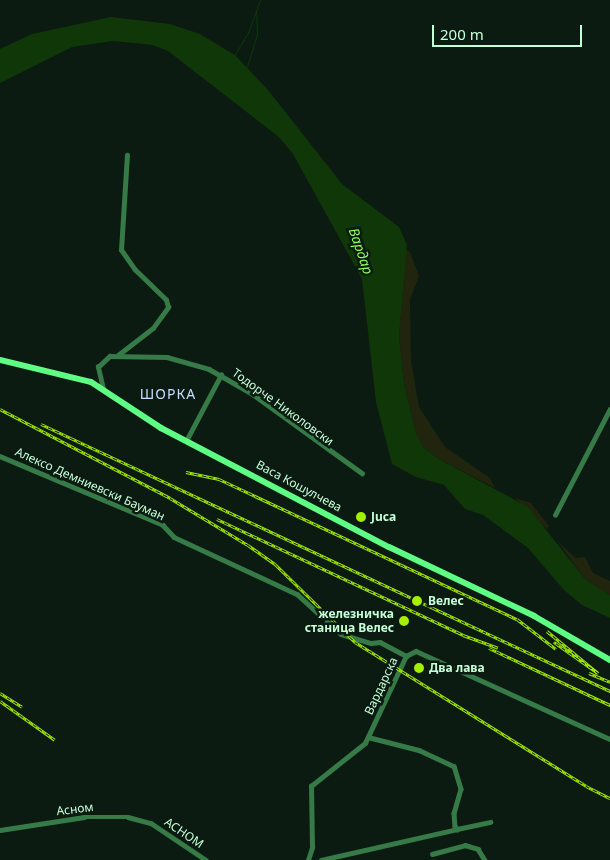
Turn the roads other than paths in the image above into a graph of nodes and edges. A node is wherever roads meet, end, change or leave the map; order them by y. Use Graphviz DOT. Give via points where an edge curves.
graph roads {
  1 [pos="127,155"];
  2 [pos="118,355"];
  3 [pos="0,360"];
  4 [pos="221,375"];
  5 [pos="103,389"];
  6 [pos="610,409"];
  7 [pos="186,440"];
  8 [pos="0,456"];
  9 [pos="362,473"];
  10 [pos="555,515"];
  11 [pos="406,656"];
  12 [pos="610,660"];
  13 [pos="368,737"];
  14 [pos="610,739"];
  15 [pos="490,822"];
  16 [pos="152,823"];
  17 [pos="457,829"];
  18 [pos="0,830"];
  19 [pos="432,854"];
  20 [pos="206,860"];
  21 [pos="308,860"];
  22 [pos="321,860"];
  23 [pos="485,860"];
  1 -- 2 [label="street" via="121,250 135,270 166,300 168,307 153,328"];
  2 -- 4 [label="street, Тодорче Николовски" via="178,359"];
  2 -- 5 [label="street" via="104,360 98,367"];
  3 -- 5 [label="main road, Васа Кошулчева" via="70,374"];
  4 -- 7 [label="street"];
  4 -- 9 [label="street, Тодорче Николовски"];
  5 -- 7 [label="main road, Васа Кошулчева" via="144,418"];
  6 -- 10 [label="street"];
  7 -- 12 [label="main road, Васа Кошулчева" via="389,547 534,616"];
  8 -- 11 [label="street, Алексо Демниевски Бауман" via="162,525 174,537 297,594 341,634 371,643 380,642"];
  11 -- 13 [label="street, Вардарска"];
  11 -- 14 [label="street, Вардарска" via="416,651 435,657"];
  13 -- 17 [label="street" via="419,750 454,766 461,789 453,822"];
  13 -- 21 [label="street, Вардарска" via="360,748 312,786 312,848"];
  15 -- 17 [label="street"];
  16 -- 18 [label="street, Асном" via="128,817 84,816"];
  16 -- 20 [label="street, АСНОМ"];
  17 -- 22 [label="street"];
  19 -- 23 [label="street" via="465,845 478,849"];
}
